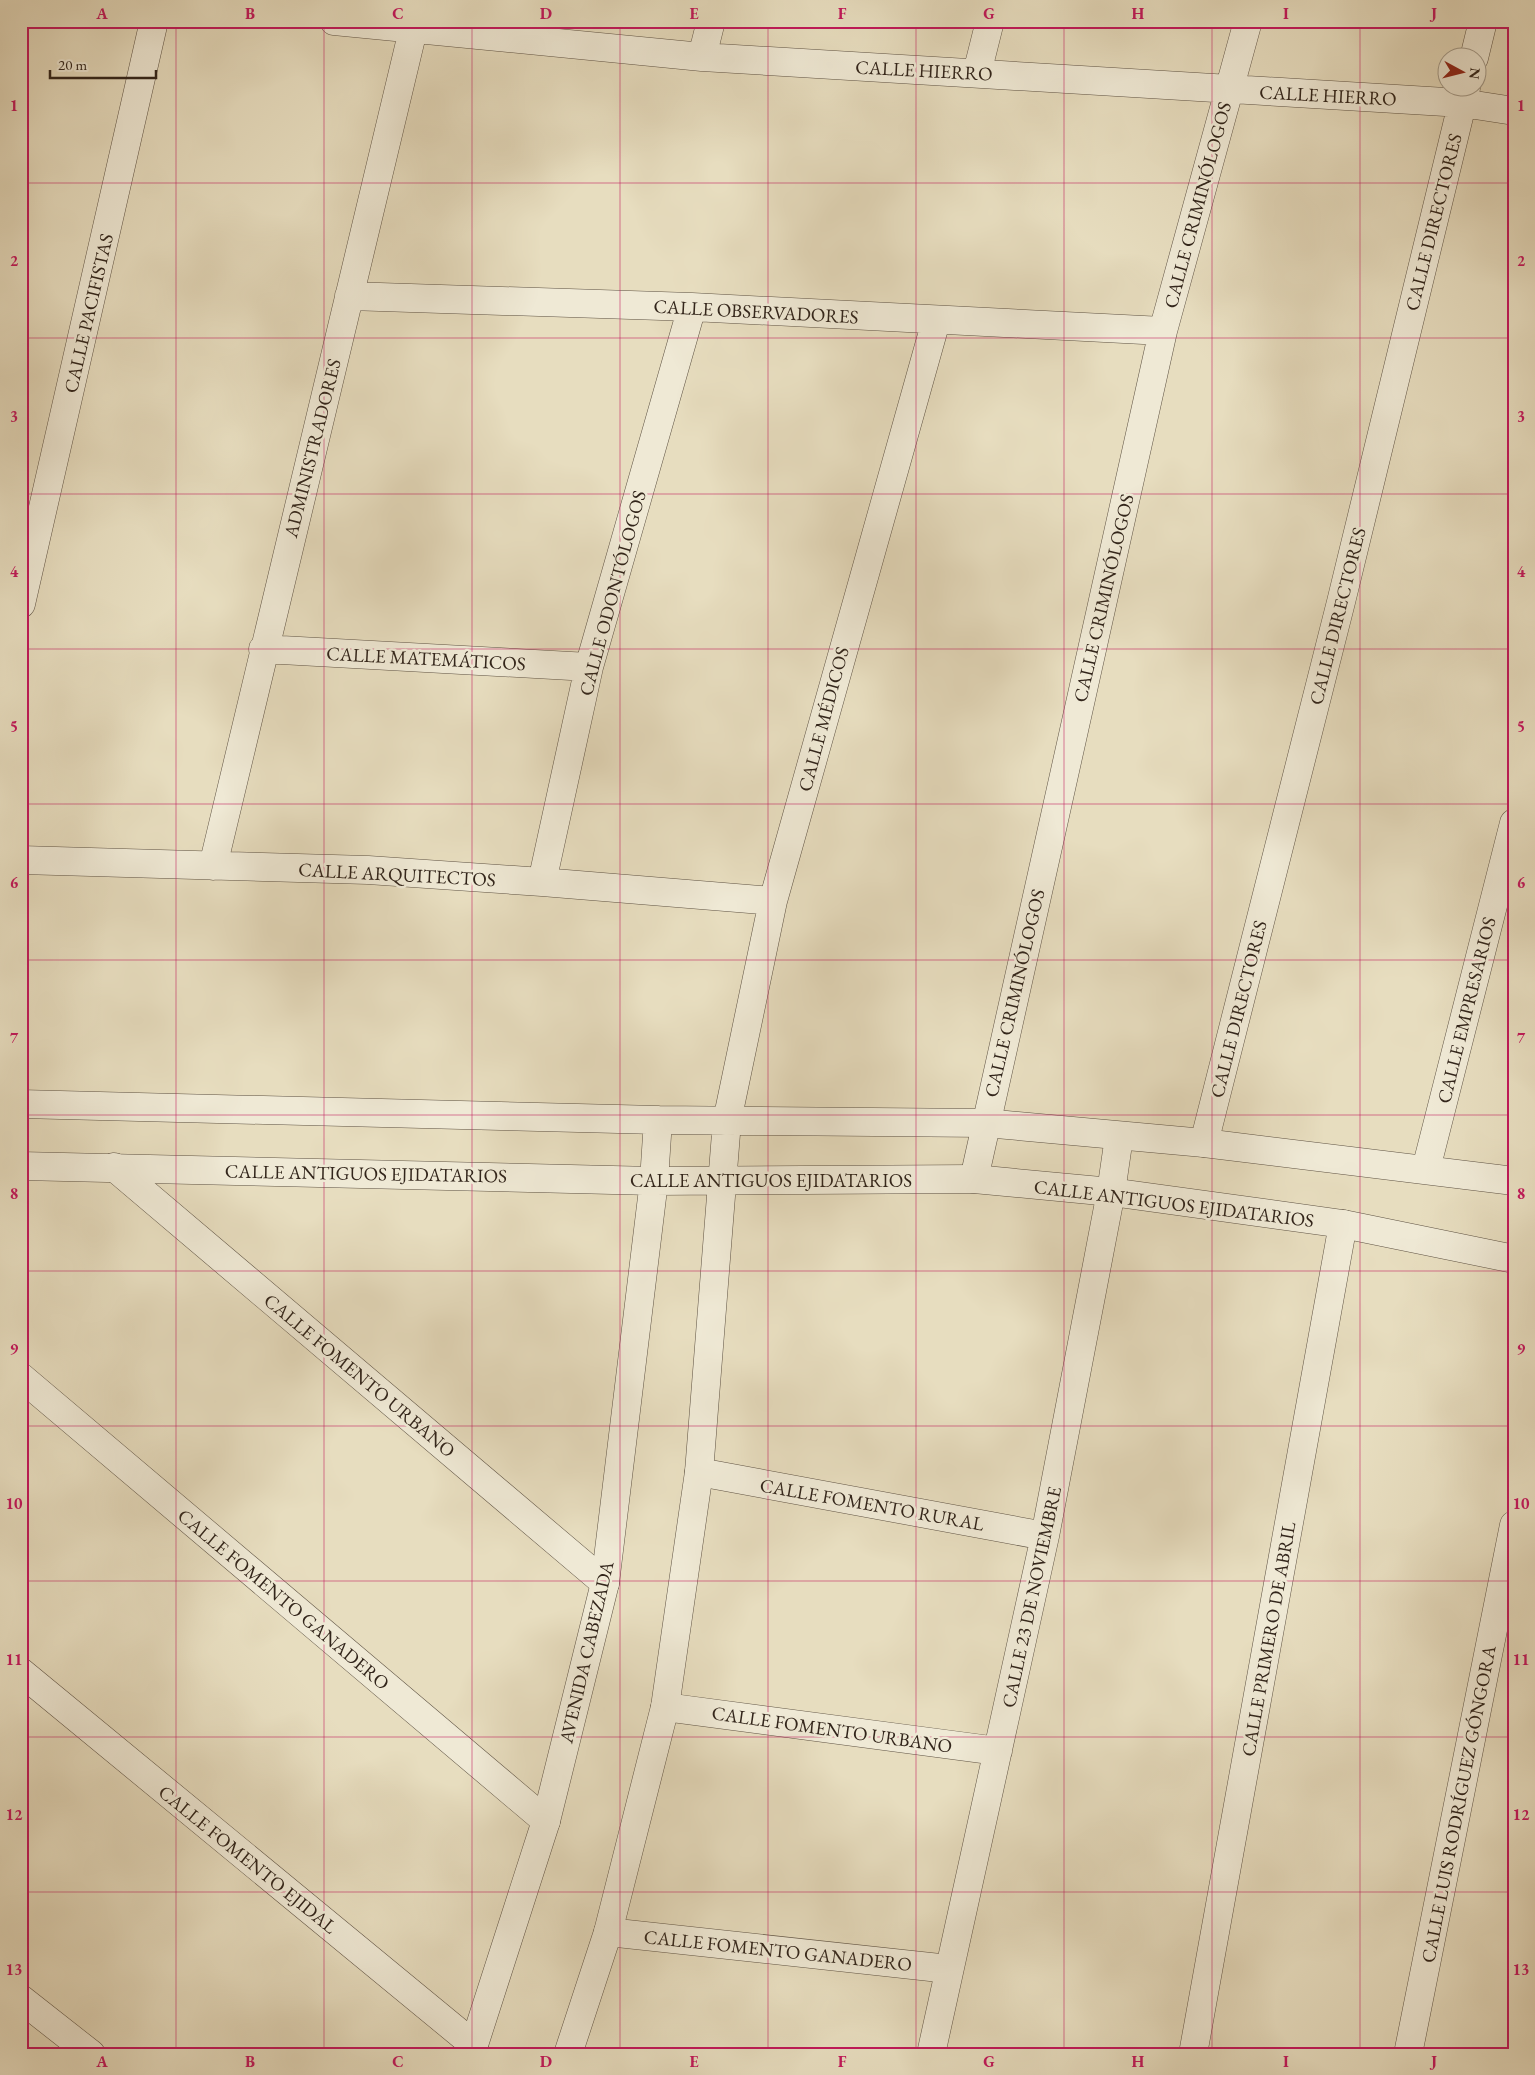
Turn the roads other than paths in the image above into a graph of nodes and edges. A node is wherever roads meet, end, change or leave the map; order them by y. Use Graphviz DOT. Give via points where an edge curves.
graph roads {
  1 [pos="154,21"];
  2 [pos="334,21"];
  3 [pos="711,21"];
  4 [pos="990,21"];
  5 [pos="1248,21"];
  6 [pos="1483,21"];
  7 [pos="413,30"];
  8 [pos="1476,48"];
  9 [pos="702,57"];
  10 [pos="977,73"];
  11 [pos="1229,89"];
  12 [pos="1438,94"];
  13 [pos="1463,98"];
  14 [pos="1473,98"];
  15 [pos="1514,111"];
  16 [pos="349,296"];
  17 [pos="692,307"];
  18 [pos="936,321"];
  19 [pos="1162,331"];
  20 [pos="21,604"];
  21 [pos="263,649"];
  22 [pos="589,666"];
  23 [pos="1514,822"];
  24 [pos="21,860"];
  25 [pos="213,866"];
  26 [pos="542,882"];
  27 [pos="1505,896"];
  28 [pos="772,901"];
  29 [pos="21,1104"];
  30 [pos="658,1120"];
  31 [pos="727,1121"];
  32 [pos="985,1123"];
  33 [pos="1119,1137"];
  34 [pos="1204,1143"];
  35 [pos="21,1166"];
  36 [pos="114,1167"];
  37 [pos="1426,1169"];
  38 [pos="974,1179"];
  39 [pos="724,1180"];
  40 [pos="654,1181"];
  41 [pos="1514,1181"];
  42 [pos="1111,1192"];
  43 [pos="1343,1224"];
  44 [pos="1514,1259"];
  45 [pos="21,1377"];
  46 [pos="700,1472"];
  47 [pos="1514,1525"];
  48 [pos="1046,1536"];
  49 [pos="605,1583"];
  50 [pos="21,1672"];
  51 [pos="665,1707"];
  52 [pos="998,1751"];
  53 [pos="546,1821"];
  54 [pos="608,1932"];
  55 [pos="949,1969"];
  56 [pos="21,1999"];
  57 [pos="472,2049"];
  58 [pos="92,2054"];
  59 [pos="568,2054"];
  60 [pos="931,2054"];
  61 [pos="1193,2054"];
  62 [pos="1408,2054"];
  1 -- 20 [label="street, CALLE PACIFISTAS"];
  2 -- 7 [label="street, CALLE HIERRO"];
  3 -- 9 [label="street"];
  4 -- 10 [label="street"];
  5 -- 11 [label="street, CALLE CRIMINÓLOGOS"];
  6 -- 8 [label="street"];
  7 -- 9 [label="street, CALLE HIERRO"];
  7 -- 16 [label="street, ADMINISTRADORES"];
  9 -- 10 [label="street, CALLE HIERRO"];
  10 -- 11 [label="street, CALLE HIERRO"];
  11 -- 12 [label="street, CALLE HIERRO"];
  11 -- 19 [label="street, CALLE CRIMINÓLOGOS"];
  13 -- 34 [label="street, CALLE DIRECTORES" via="1341,602"];
  14 -- 15 [label="street, CALLE HIERRO"];
  16 -- 17 [label="street, CALLE OBSERVADORES"];
  16 -- 21 [label="street, ADMINISTRADORES"];
  17 -- 18 [label="street, CALLE OBSERVADORES"];
  17 -- 22 [label="street, CALLE ODONTÓLOGOS"];
  18 -- 19 [label="street, CALLE OBSERVADORES"];
  18 -- 28 [label="street, CALLE MÉDICOS"];
  19 -- 32 [label="street, CALLE CRIMINÓLOGOS"];
  21 -- 22 [label="street, CALLE MATEMÁTICOS"];
  21 -- 25 [label="street, ADMINISTRADORES"];
  22 -- 26 [label="street, CALLE ODONTÓLOGOS"];
  23 -- 27 [label="street, CALLE EMPRESARIOS"];
  24 -- 25 [label="street, CALLE ARQUITECTOS"];
  25 -- 26 [label="street, CALLE ARQUITECTOS" via="368,870"];
  26 -- 28 [label="street, CALLE ARQUITECTOS"];
  27 -- 37 [label="street, CALLE EMPRESARIOS"];
  28 -- 31 [label="street, CALLE MÉDICOS"];
  29 -- 30 [label="street"];
  30 -- 31 [label="street"];
  30 -- 40 [label="street, AVENIDA CABEZADA"];
  31 -- 32 [label="street"];
  31 -- 39 [label="street"];
  32 -- 33 [label="street"];
  32 -- 38 [label="street, CALLE CRIMINÓLOGOS"];
  33 -- 34 [label="street"];
  33 -- 42 [label="street, CALLE 23 DE NOVIEMBRE"];
  34 -- 37 [label="street"];
  35 -- 36 [label="street, CALLE ANTIGUOS EJIDATARIOS"];
  36 -- 40 [label="street, CALLE ANTIGUOS EJIDATARIOS"];
  36 -- 49 [label="street, CALLE FOMENTO URBANO"];
  37 -- 41 [label="street"];
  38 -- 39 [label="street, CALLE ANTIGUOS EJIDATARIOS"];
  38 -- 42 [label="street, CALLE ANTIGUOS EJIDATARIOS"];
  39 -- 40 [label="street, CALLE ANTIGUOS EJIDATARIOS"];
  39 -- 46 [label="street"];
  40 -- 49 [label="street, AVENIDA CABEZADA"];
  42 -- 43 [label="street, CALLE ANTIGUOS EJIDATARIOS"];
  42 -- 48 [label="street, CALLE 23 DE NOVIEMBRE"];
  43 -- 44 [label="street, CALLE ANTIGUOS EJIDATARIOS"];
  43 -- 61 [label="street, CALLE PRIMERO DE ABRIL"];
  45 -- 53 [label="street, CALLE FOMENTO GANADERO"];
  46 -- 48 [label="street, CALLE FOMENTO RURAL"];
  46 -- 51 [label="street"];
  47 -- 62 [label="street, CALLE LUIS RODRÍGUEZ GÓNGORA"];
  48 -- 52 [label="street, CALLE 23 DE NOVIEMBRE"];
  49 -- 53 [label="street, AVENIDA CABEZADA"];
  50 -- 57 [label="street, CALLE FOMENTO EJIDAL"];
  51 -- 52 [label="street, CALLE FOMENTO URBANO"];
  51 -- 54 [label="street"];
  52 -- 55 [label="street, CALLE 23 DE NOVIEMBRE"];
  53 -- 57 [label="street, AVENIDA CABEZADA"];
  54 -- 55 [label="street, CALLE FOMENTO GANADERO"];
  54 -- 59 [label="street"];
  55 -- 60 [label="street, CALLE 23 DE NOVIEMBRE"];
  56 -- 58 [label="street"];
}
